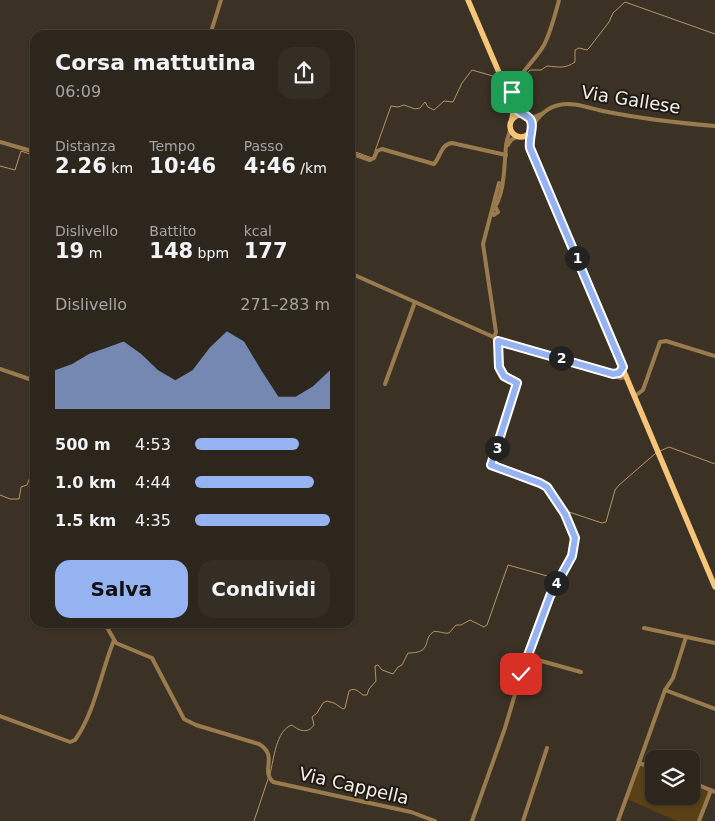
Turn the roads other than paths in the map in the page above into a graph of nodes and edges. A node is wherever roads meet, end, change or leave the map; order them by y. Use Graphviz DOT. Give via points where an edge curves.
graph roads {
  1 [pos="221,0"];
  2 [pos="468,0"];
  3 [pos="559,0"];
  4 [pos="212,30"];
  5 [pos="520,77"];
  6 [pos="501,79"];
  7 [pos="512,81"];
  8 [pos="506,89"];
  9 [pos="512,104"];
  10 [pos="545,112"];
  11 [pos="525,116"];
  12 [pos="512,119"];
  13 [pos="533,126"];
  14 [pos="715,126"];
  15 [pos="510,130"];
  16 [pos="530,134"];
  17 [pos="519,138"];
  18 [pos="0,142"];
  19 [pos="530,148"];
  20 [pos="30,151"];
  21 [pos="506,152"];
  22 [pos="355,155"];
  23 [pos="499,183"];
  24 [pos="496,208"];
  25 [pos="355,275"];
  26 [pos="415,302"];
  27 [pos="496,339"];
  28 [pos="715,356"];
  29 [pos="623,367"];
  30 [pos="0,369"];
  31 [pos="615,374"];
  32 [pos="624,377"];
  33 [pos="30,379"];
  34 [pos="384,384"];
  35 [pos="635,396"];
  36 [pos="715,587"];
  37 [pos="107,628"];
  38 [pos="644,628"];
  39 [pos="686,637"];
  40 [pos="114,640"];
  41 [pos="715,643"];
  42 [pos="527,657"];
  43 [pos="581,672"];
  44 [pos="665,690"];
  45 [pos="715,709"];
  46 [pos="0,716"];
  47 [pos="547,748"];
  48 [pos="639,763"];
  49 [pos="645,765"];
  50 [pos="700,786"];
  51 [pos="713,791"];
  52 [pos="435,821"];
  53 [pos="474,821"];
  54 [pos="523,821"];
  55 [pos="618,821"];
  56 [pos="699,821"];
  1 -- 4 [label="street"];
  2 -- 6 [label="main road"];
  3 -- 5 [label="street" via="546,41"];
  5 -- 7 [label="street"];
  5 -- 9 [label="street" via="512,92"];
  6 -- 7 [label="street"];
  6 -- 8 [label="main road"];
  7 -- 8 [label="street"];
  8 -- 9 [label="main road"];
  9 -- 11 [label="main road"];
  9 -- 12 [label="main road"];
  10 -- 11 [label="street, Via Gallese" via="534,117"];
  10 -- 13 [label="street"];
  10 -- 14 [label="street, Via Gallese" via="565,104 621,115"];
  11 -- 12 [label="main road"];
  11 -- 13 [label="main road"];
  12 -- 15 [label="main road"];
  13 -- 16 [label="main road"];
  15 -- 17 [label="main road"];
  15 -- 21 [label="street"];
  16 -- 17 [label="main road"];
  16 -- 19 [label="main road"];
  17 -- 19 [label="main road"];
  17 -- 21 [label="street" via="511,140"];
  18 -- 20 [label="street"];
  19 -- 29 [label="main road"];
  21 -- 22 [label="street" via="449,143 443,147 434,164 384,149 377,151 370,160"];
  21 -- 24 [label="street"];
  23 -- 27 [label="street" via="483,244"];
  25 -- 26 [label="street"];
  26 -- 27 [label="street"];
  26 -- 34 [label="street"];
  27 -- 31 [label="street"];
  27 -- 42 [label="street" via="499,367 504,376 517,383 491,465 544,485 552,493 574,533 569,562 555,585"];
  28 -- 35 [label="street" via="660,342 643,390"];
  29 -- 31 [label="street"];
  29 -- 32 [label="main road"];
  30 -- 33 [label="street"];
  31 -- 32 [label="street"];
  32 -- 35 [label="main road"];
  35 -- 36 [label="main road"];
  37 -- 40 [label="street"];
  38 -- 39 [label="street"];
  39 -- 41 [label="street"];
  39 -- 44 [label="street" via="673,678"];
  40 -- 46 [label="street" via="94,701 75,740 70,742"];
  40 -- 52 [label="street, Via Cappella" via="152,658 189,723 265,747 269,758 269,778 274,782 411,812"];
  42 -- 43 [label="street"];
  42 -- 53 [label="street"];
  44 -- 45 [label="street"];
  44 -- 48 [label="street"];
  47 -- 54 [label="street"];
  48 -- 49 [label="street"];
  48 -- 55 [label="street"];
  50 -- 51 [label="street"];
  51 -- 56 [label="street"];
}
